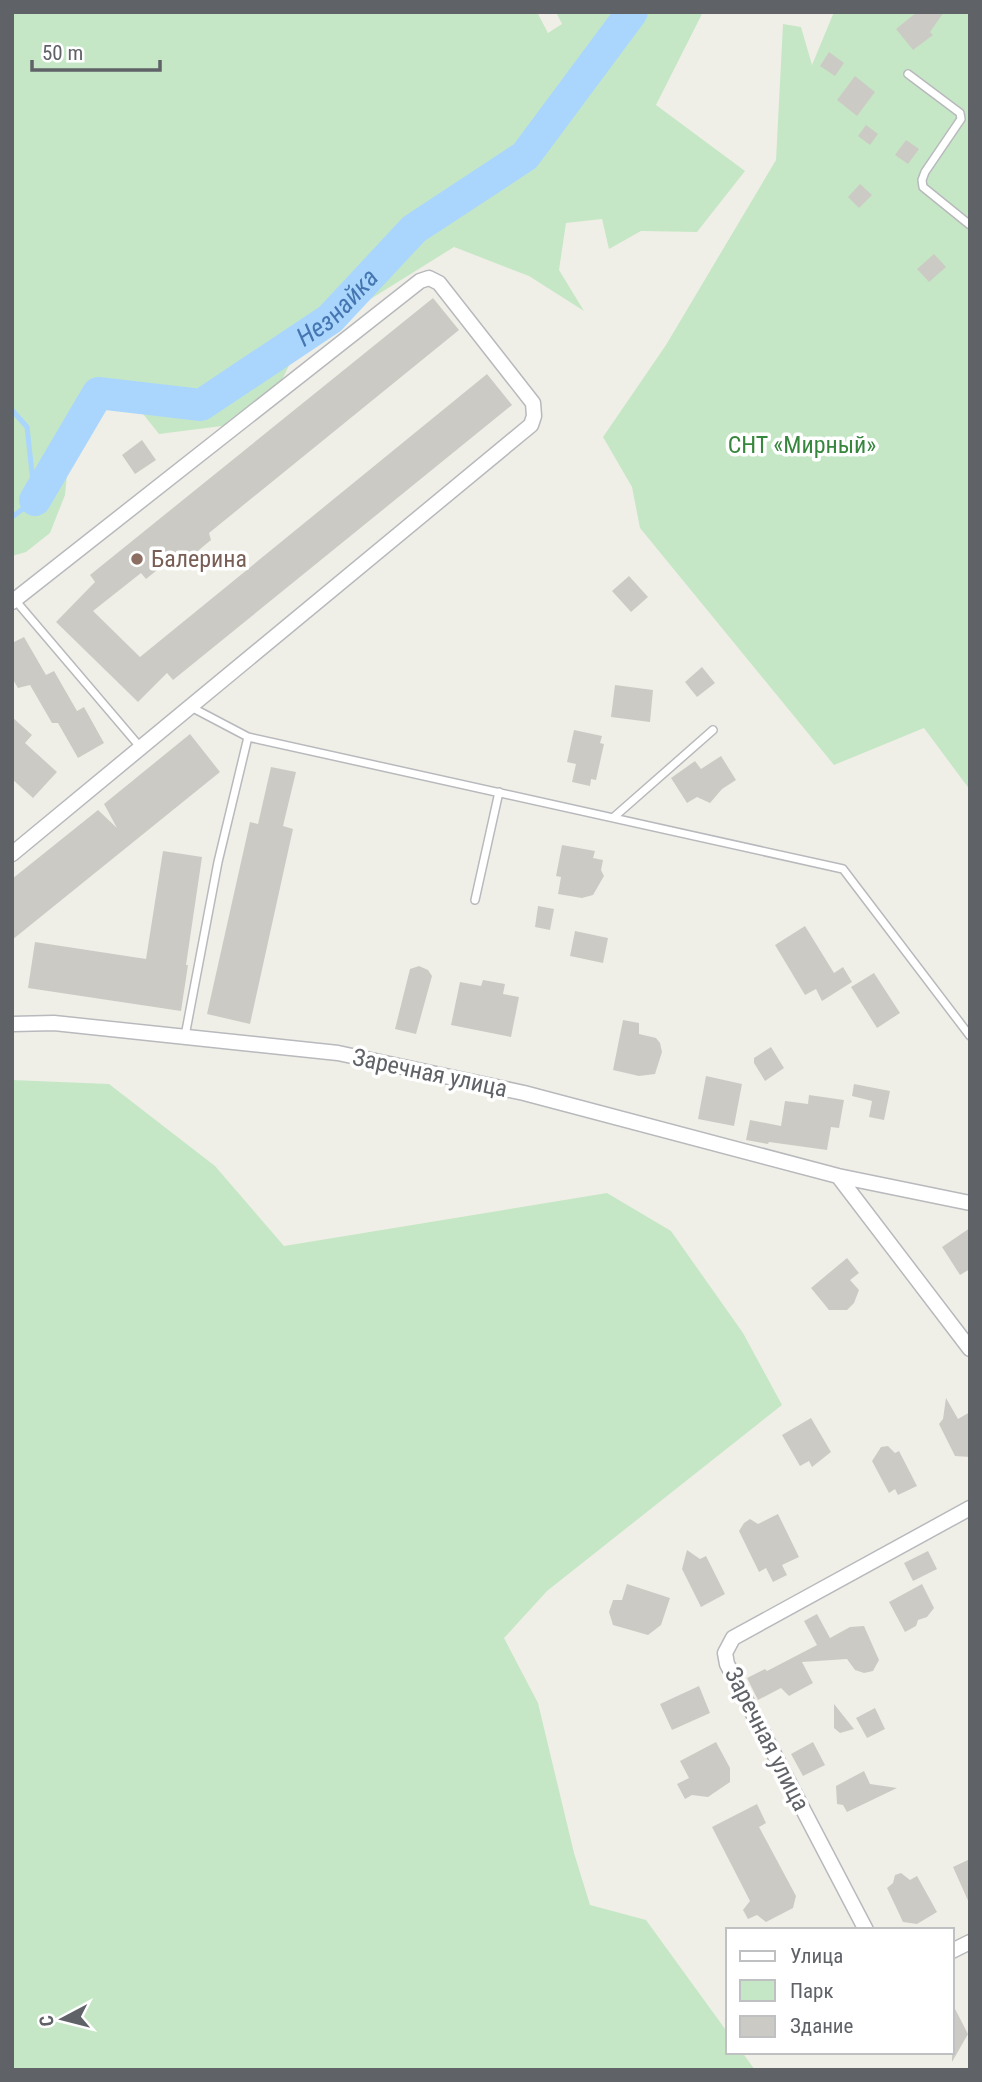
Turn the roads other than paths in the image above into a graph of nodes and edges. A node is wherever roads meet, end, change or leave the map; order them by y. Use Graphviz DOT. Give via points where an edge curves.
graph roads {
  1 [pos="908,74"];
  2 [pos="970,225"];
  3 [pos="14,601"];
  4 [pos="191,707"];
  5 [pos="713,730"];
  6 [pos="248,737"];
  7 [pos="141,748"];
  8 [pos="499,792"];
  9 [pos="614,817"];
  10 [pos="12,854"];
  11 [pos="475,900"];
  12 [pos="12,1024"];
  13 [pos="185,1036"];
  14 [pos="970,1036"];
  15 [pos="838,1176"];
  16 [pos="970,1203"];
  17 [pos="970,1349"];
  18 [pos="970,1508"];
  19 [pos="865,1928"];
  20 [pos="970,1942"];
  21 [pos="954,1950"];
  1 -- 2 [label="lane" via="960,113 961,120 922,180 923,187"];
  3 -- 4 [label="street" via="420,281 439,282 533,403 531,425"];
  3 -- 7 [label="lane"];
  4 -- 6 [label="lane"];
  4 -- 7 [label="street"];
  5 -- 9 [label="lane"];
  6 -- 8 [label="lane"];
  6 -- 13 [label="lane" via="218,862"];
  7 -- 10 [label="street"];
  8 -- 9 [label="lane"];
  8 -- 11 [label="lane"];
  9 -- 14 [label="lane" via="843,869"];
  12 -- 13 [label="street, Заречная улица" via="54,1023"];
  13 -- 15 [label="street, Заречная улица" via="338,1053 485,1084"];
  15 -- 16 [label="street, Заречная улица"];
  15 -- 17 [label="street"];
  18 -- 19 [label="street, Заречная улица" via="733,1638 725,1653"];
  20 -- 21 [label="street"];
}
